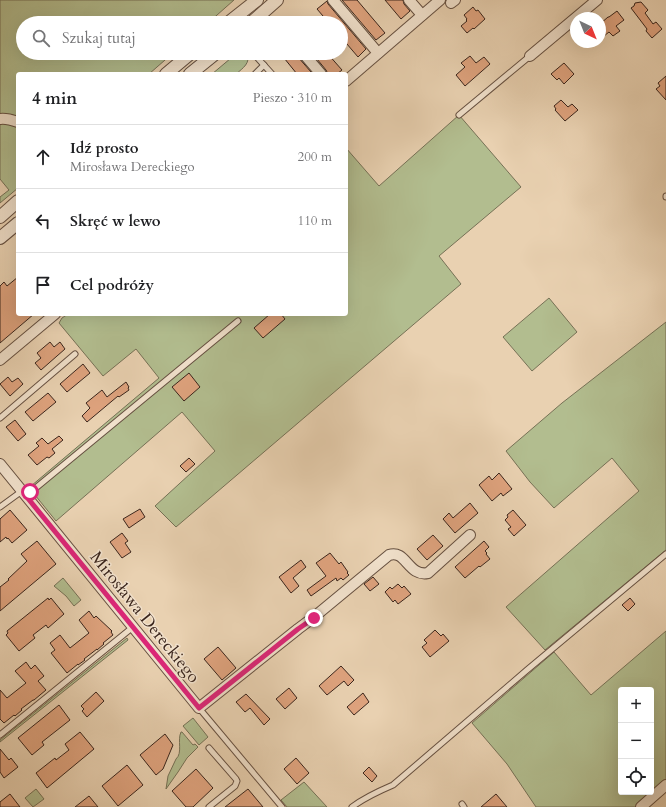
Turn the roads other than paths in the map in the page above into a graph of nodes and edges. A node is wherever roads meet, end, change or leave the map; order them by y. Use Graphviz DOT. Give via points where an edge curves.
graph roads {
  1 [pos="257,0"];
  2 [pos="277,0"];
  3 [pos="333,0"];
  4 [pos="409,0"];
  5 [pos="440,0"];
  6 [pos="597,0"];
  7 [pos="422,15"];
  8 [pos="237,16"];
  9 [pos="259,16"];
  10 [pos="347,16"];
  11 [pos="348,18"];
  12 [pos="378,53"];
  13 [pos="530,56"];
  14 [pos="183,60"];
  15 [pos="208,60"];
  16 [pos="259,60"];
  17 [pos="309,60"];
  18 [pos="264,65"];
  19 [pos="168,72"];
  20 [pos="193,72"];
  21 [pos="257,72"];
  22 [pos="270,72"];
  23 [pos="319,72"];
  24 [pos="348,79"];
  25 [pos="459,115"];
  26 [pos="0,119"];
  27 [pos="16,121"];
  28 [pos="16,203"];
  29 [pos="0,217"];
  30 [pos="16,225"];
  31 [pos="0,238"];
  32 [pos="53,316"];
  33 [pos="238,321"];
  34 [pos="75,354"];
  35 [pos="0,360"];
  36 [pos="0,418"];
  37 [pos="0,464"];
  38 [pos="24,493"];
  39 [pos="0,507"];
  40 [pos="470,535"];
  41 [pos="666,554"];
  42 [pos="133,627"];
  43 [pos="199,708"];
  44 [pos="0,735"];
  45 [pos="209,748"];
  46 [pos="666,785"];
  47 [pos="209,807"];
  48 [pos="282,807"];
  49 [pos="352,807"];
  50 [pos="640,807"];
  1 -- 8 [label="street"];
  2 -- 9 [label="street"];
  3 -- 10 [label="street"];
  4 -- 7 [label="street"];
  5 -- 7 [label="street"];
  6 -- 13 [label="street"];
  7 -- 12 [label="street"];
  11 -- 12 [label="street"];
  12 -- 24 [label="street"];
  13 -- 25 [label="lane"];
  14 -- 19 [label="street"];
  15 -- 20 [label="street"];
  16 -- 18 [label="lane"];
  17 -- 23 [label="street"];
  18 -- 21 [label="lane"];
  18 -- 22 [label="lane"];
  26 -- 27 [label="street"];
  28 -- 29 [label="street"];
  30 -- 31 [label="street"];
  32 -- 35 [label="street"];
  33 -- 38 [label="lane"];
  34 -- 36 [label="lane"];
  37 -- 38 [label="street, Mirosława Dereckiego"];
  38 -- 39 [label="lane"];
  38 -- 42 [label="street, Mirosława Dereckiego"];
  40 -- 43 [label="street" via="428,574 416,572 400,555 389,555 314,618"];
  41 -- 49 [label="lane" via="393,785"];
  42 -- 43 [label="street, Mirosława Dereckiego"];
  42 -- 44 [label="lane"];
  43 -- 48 [label="lane, Mirosława Dereckiego"];
  45 -- 47 [label="lane" via="237,781 235,786"];
  46 -- 50 [label="street"];
}
